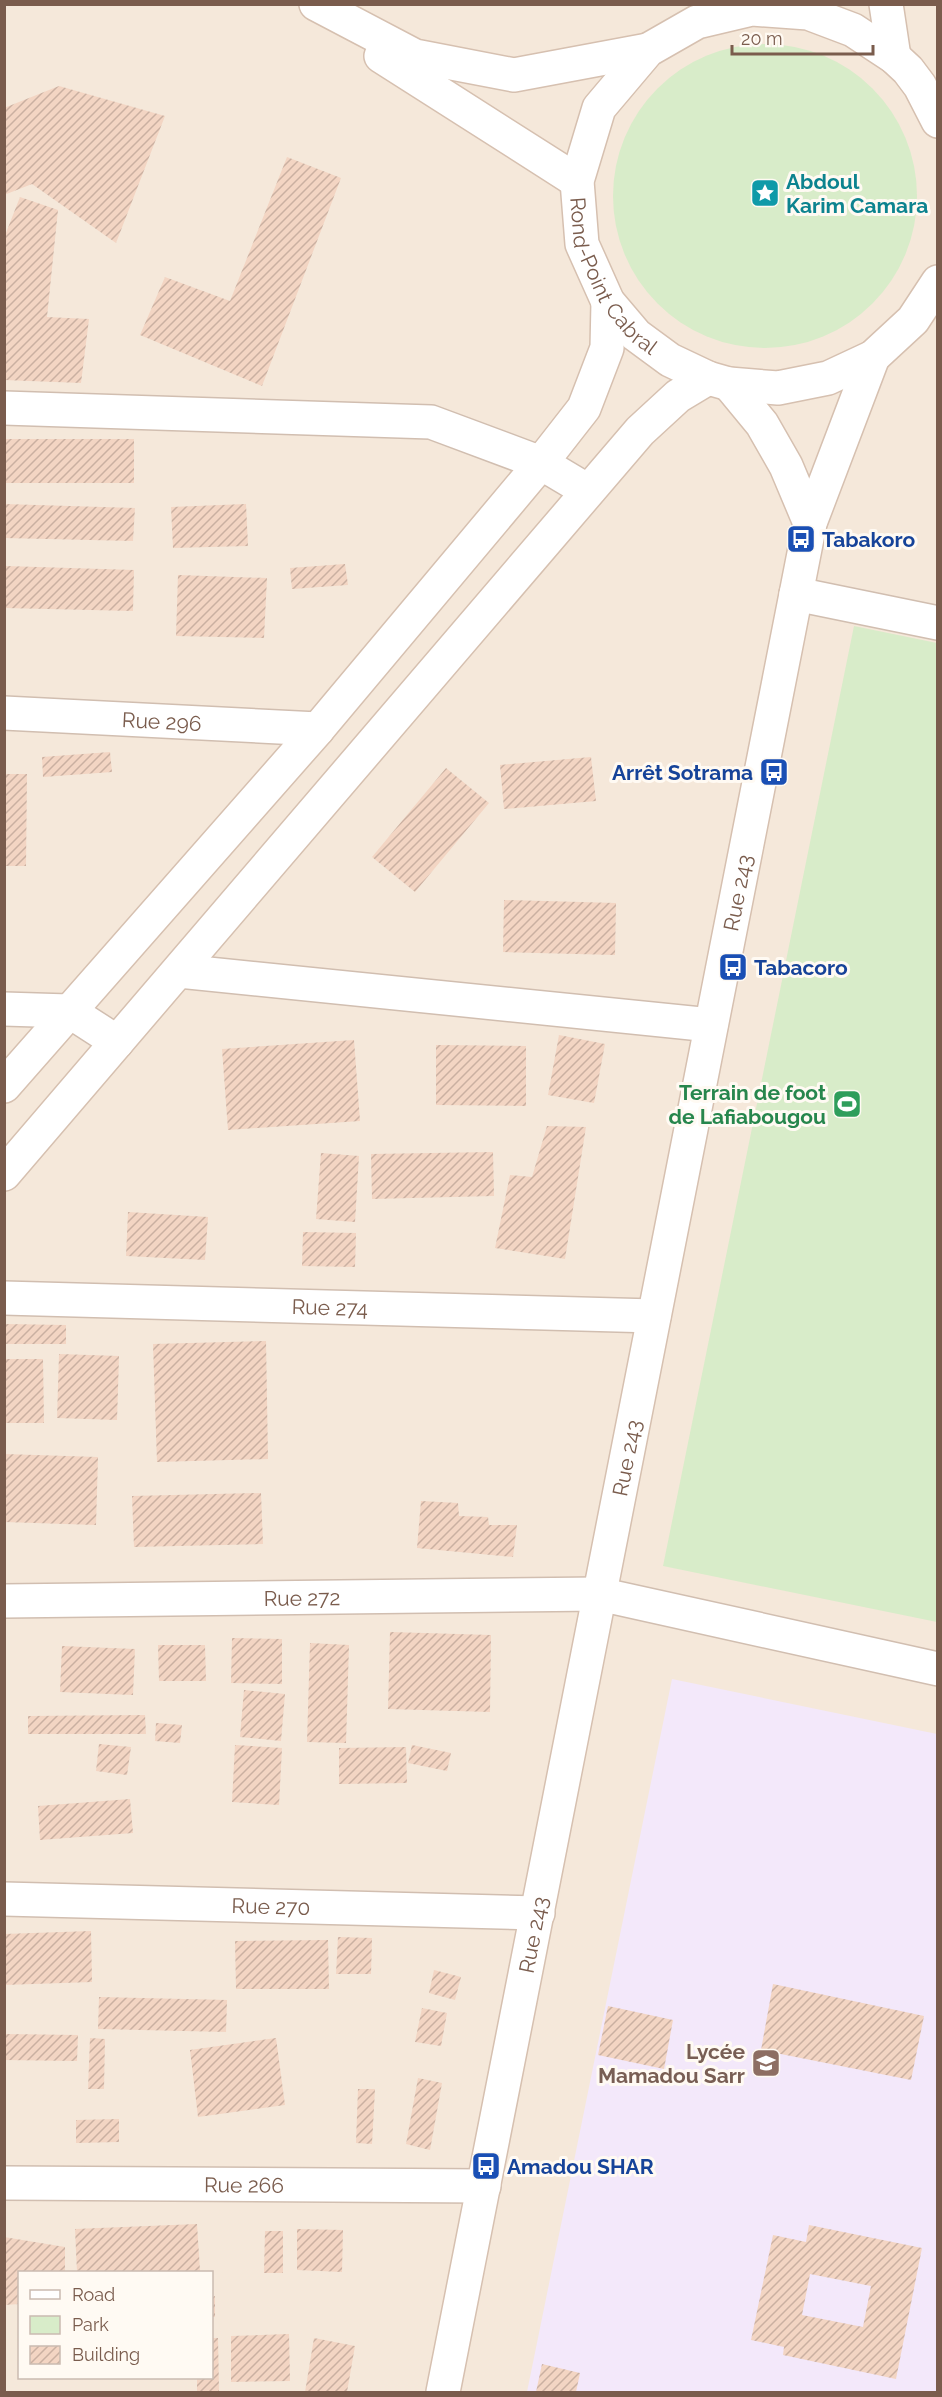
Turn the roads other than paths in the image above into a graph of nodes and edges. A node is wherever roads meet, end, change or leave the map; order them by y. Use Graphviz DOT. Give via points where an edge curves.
graph roads {
  1 [pos="300,4"];
  2 [pos="316,4"];
  3 [pos="886,4"];
  4 [pos="813,9"];
  5 [pos="648,50"];
  6 [pos="894,57"];
  7 [pos="929,87"];
  8 [pos="938,121"];
  9 [pos="577,181"];
  10 [pos="938,282"];
  11 [pos="608,302"];
  12 [pos="873,357"];
  13 [pos="719,381"];
  14 [pos="4,408"];
  15 [pos="541,463"];
  16 [pos="588,491"];
  17 [pos="810,524"];
  18 [pos="796,594"];
  19 [pos="938,623"];
  20 [pos="4,713"];
  21 [pos="318,729"];
  22 [pos="179,971"];
  23 [pos="4,1009"];
  24 [pos="69,1011"];
  25 [pos="711,1025"];
  26 [pos="117,1042"];
  27 [pos="4,1086"];
  28 [pos="4,1174"];
  29 [pos="4,1298"];
  30 [pos="654,1316"];
  31 [pos="599,1594"];
  32 [pos="4,1601"];
  33 [pos="938,1669"];
  34 [pos="4,1899"];
  35 [pos="538,1913"];
  36 [pos="4,2183"];
  37 [pos="484,2186"];
  38 [pos="443,2392"];
  1 -- 9 [label="street"];
  2 -- 5 [label="street" via="415,56 514,75"];
  3 -- 6 [label="street"];
  4 -- 5 [label="street, Rond-Point Cabral" via="752,9 697,22"];
  4 -- 6 [label="street, Rond-Point Cabral"];
  5 -- 9 [label="street, Rond-Point Cabral" via="599,108"];
  6 -- 7 [label="street, Rond-Point Cabral"];
  7 -- 8 [label="street, Rond-Point Cabral"];
  9 -- 11 [label="street, Rond-Point Cabral" via="582,244"];
  10 -- 12 [label="street, Rond-Point Cabral" via="914,320"];
  11 -- 13 [label="street, Rond-Point Cabral" via="636,335 670,360"];
  11 -- 15 [label="street" via="607,348 584,408"];
  12 -- 13 [label="street, Rond-Point Cabral" via="828,378 778,388"];
  12 -- 17 [label="street, Rue 243"];
  13 -- 16 [label="street" via="678,396 640,431"];
  13 -- 17 [label="street" via="762,424 786,466"];
  14 -- 15 [label="street" via="431,422"];
  15 -- 16 [label="street"];
  15 -- 21 [label="street"];
  16 -- 22 [label="street"];
  17 -- 18 [label="street, Rue 243"];
  18 -- 19 [label="street"];
  18 -- 25 [label="street, Rue 243"];
  20 -- 21 [label="street, Rue 296"];
  21 -- 24 [label="street"];
  22 -- 25 [label="street"];
  22 -- 26 [label="street"];
  23 -- 24 [label="street"];
  24 -- 26 [label="street"];
  24 -- 27 [label="street"];
  25 -- 30 [label="street, Rue 243"];
  26 -- 28 [label="street"];
  29 -- 30 [label="street, Rue 274"];
  30 -- 31 [label="street, Rue 243"];
  31 -- 32 [label="street, Rue 272"];
  31 -- 33 [label="street, Rue 272"];
  31 -- 35 [label="street, Rue 243"];
  34 -- 35 [label="street, Rue 270"];
  35 -- 37 [label="street, Rue 243"];
  36 -- 37 [label="street, Rue 266"];
  37 -- 38 [label="street, Rue 243"];
}
